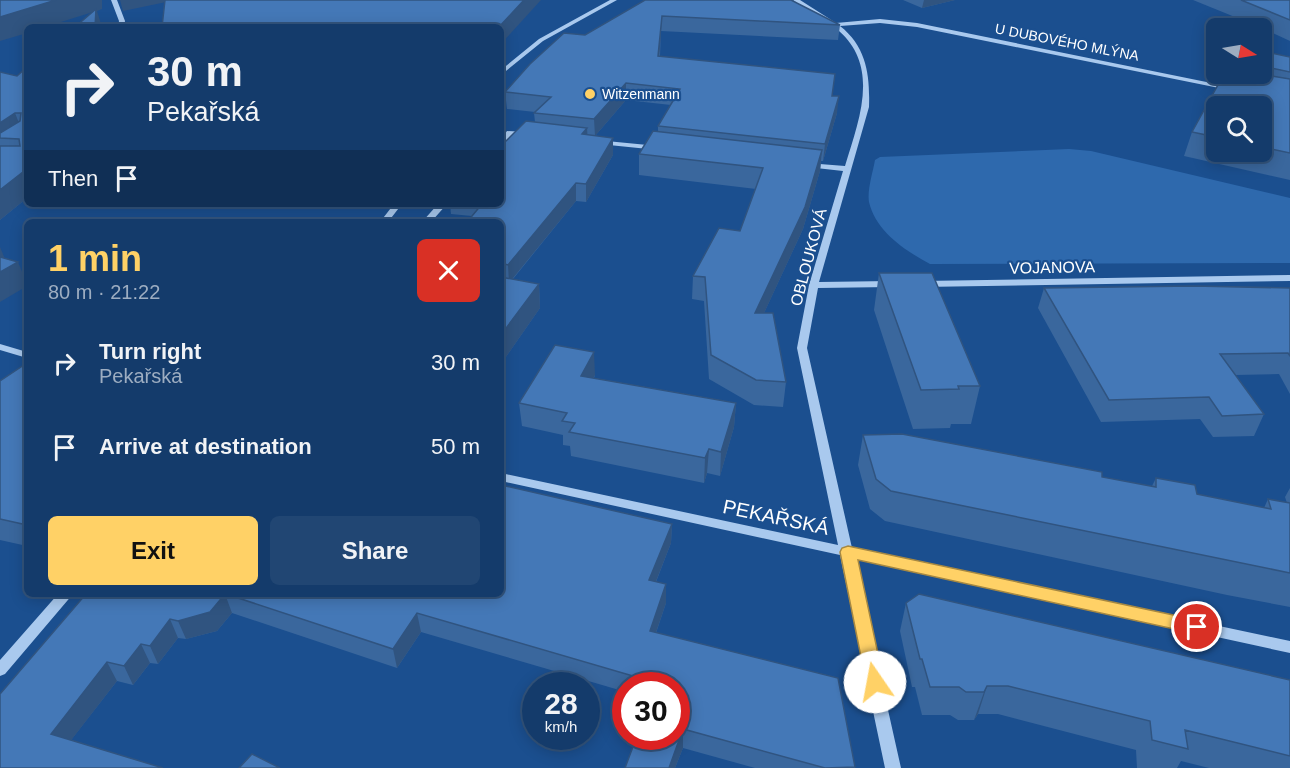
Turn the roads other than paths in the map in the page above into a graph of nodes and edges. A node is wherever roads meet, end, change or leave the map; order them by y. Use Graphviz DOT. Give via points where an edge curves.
graph roads {
  1 [pos="114,0"];
  2 [pos="614,0"];
  3 [pos="796,0"];
  4 [pos="122,24"];
  5 [pos="837,25"];
  6 [pos="504,71"];
  7 [pos="1234,89"];
  8 [pos="535,134"];
  9 [pos="504,140"];
  10 [pos="593,141"];
  11 [pos="663,149"];
  12 [pos="802,164"];
  13 [pos="848,169"];
  14 [pos="396,207"];
  15 [pos="440,207"];
  16 [pos="386,219"];
  17 [pos="429,219"];
  18 [pos="1290,278"];
  19 [pos="900,284"];
  20 [pos="911,284"];
  21 [pos="814,285"];
  22 [pos="0,347"];
  23 [pos="24,354"];
  24 [pos="504,478"];
  25 [pos="848,552"];
  26 [pos="63,597"];
  27 [pos="1290,647"];
  28 [pos="0,669"];
  29 [pos="893,768"];
  1 -- 4 [label="street"];
  2 -- 6 [label="street" via="542,40"];
  3 -- 5 [label="street, OBLOUKOVÁ"];
  5 -- 7 [label="street, U DUBOVÉHO MLÝNA" via="880,21 911,24"];
  5 -- 13 [label="street, OBLOUKOVÁ" via="865,64 867,84 866,107"];
  8 -- 9 [label="street" via="510,133"];
  10 -- 11 [label="street"];
  12 -- 13 [label="street"];
  13 -- 21 [label="street, OBLOUKOVÁ"];
  14 -- 16 [label="street"];
  15 -- 17 [label="street"];
  18 -- 20 [label="street, VOJANOVA"];
  19 -- 21 [label="street"];
  21 -- 25 [label="street, OBLOUKOVÁ" via="802,348"];
  22 -- 23 [label="street"];
  24 -- 25 [label="street, PEKAŘSKÁ"];
  25 -- 27 [label="street, PEKAŘSKÁ"];
  25 -- 29 [label="street, OBLOUKOVÁ"];
  26 -- 28 [label="street"];
}
